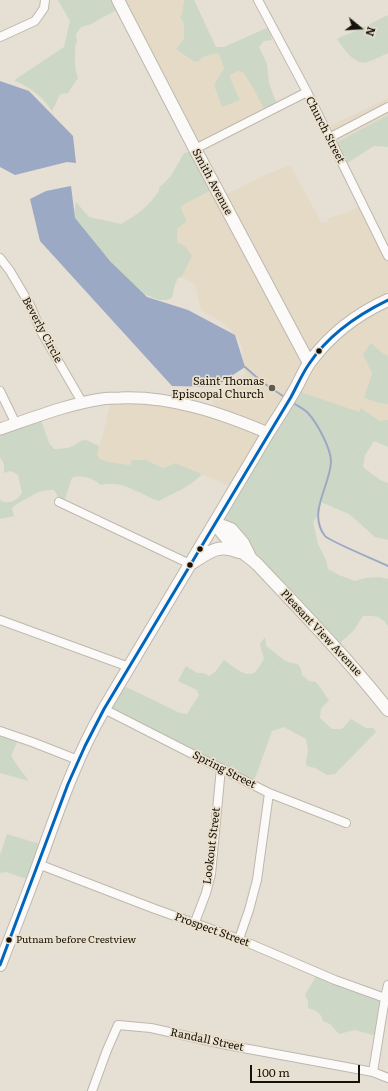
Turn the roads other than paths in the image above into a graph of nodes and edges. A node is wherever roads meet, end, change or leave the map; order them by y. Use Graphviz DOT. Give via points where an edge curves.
graph roads {
  1 [pos="46,0"];
  2 [pos="118,0"];
  3 [pos="258,0"];
  4 [pos="0,37"];
  5 [pos="307,92"];
  6 [pos="388,107"];
  7 [pos="329,138"];
  8 [pos="194,149"];
  9 [pos="388,256"];
  10 [pos="0,258"];
  11 [pos="388,300"];
  12 [pos="309,363"];
  13 [pos="0,391"];
  14 [pos="82,402"];
  15 [pos="16,424"];
  16 [pos="0,429"];
  17 [pos="268,433"];
  18 [pos="59,502"];
  19 [pos="215,523"];
  20 [pos="251,558"];
  21 [pos="190,564"];
  22 [pos="0,620"];
  23 [pos="129,667"];
  24 [pos="104,708"];
  25 [pos="388,710"];
  26 [pos="0,731"];
  27 [pos="78,760"];
  28 [pos="221,768"];
  29 [pos="269,793"];
  30 [pos="346,823"];
  31 [pos="38,864"];
  32 [pos="195,922"];
  33 [pos="239,939"];
  34 [pos="0,963"];
  35 [pos="388,984"];
  36 [pos="385,998"];
  37 [pos="373,1072"];
  38 [pos="388,1078"];
  39 [pos="92,1091"];
  1 -- 4 [label="street" via="35,21"];
  2 -- 8 [label="main road, Smith Avenue"];
  3 -- 5 [label="street"];
  5 -- 7 [label="street, Church Street"];
  5 -- 8 [label="street, Church Street"];
  6 -- 7 [label="street"];
  7 -- 9 [label="street, Church Street"];
  8 -- 12 [label="main road, Smith Avenue"];
  10 -- 14 [label="street, Beverly Circle" via="30,305 42,333"];
  11 -- 12 [label="main road" via="358,316 341,329"];
  12 -- 17 [label="main road"];
  13 -- 15 [label="street"];
  14 -- 15 [label="main road"];
  14 -- 17 [label="main road" via="104,398 157,399 212,411"];
  15 -- 16 [label="main road"];
  17 -- 19 [label="main road"];
  18 -- 21 [label="street"];
  19 -- 20 [label="main road, Pleasant View Avenue" via="233,544"];
  19 -- 21 [label="main road"];
  20 -- 21 [label="main road" via="229,547 218,548"];
  20 -- 25 [label="main road, Pleasant View Avenue" via="366,682"];
  21 -- 23 [label="main road"];
  22 -- 23 [label="street"];
  23 -- 24 [label="main road"];
  24 -- 27 [label="main road"];
  24 -- 28 [label="street, Spring Street"];
  26 -- 27 [label="street"];
  27 -- 31 [label="main road"];
  28 -- 29 [label="street, Spring Street"];
  28 -- 32 [label="street, Lookout Street" via="211,874"];
  29 -- 30 [label="street, Spring Street"];
  29 -- 33 [label="street" via="257,880"];
  31 -- 32 [label="street, Prospect Street"];
  31 -- 34 [label="main road"];
  32 -- 33 [label="street, Prospect Street"];
  33 -- 36 [label="street, Prospect Street" via="335,980"];
  35 -- 36 [label="street"];
  36 -- 37 [label="street"];
  37 -- 38 [label="street, Randall Street"];
  37 -- 39 [label="street, Randall Street" via="151,1028 118,1025"];
}
